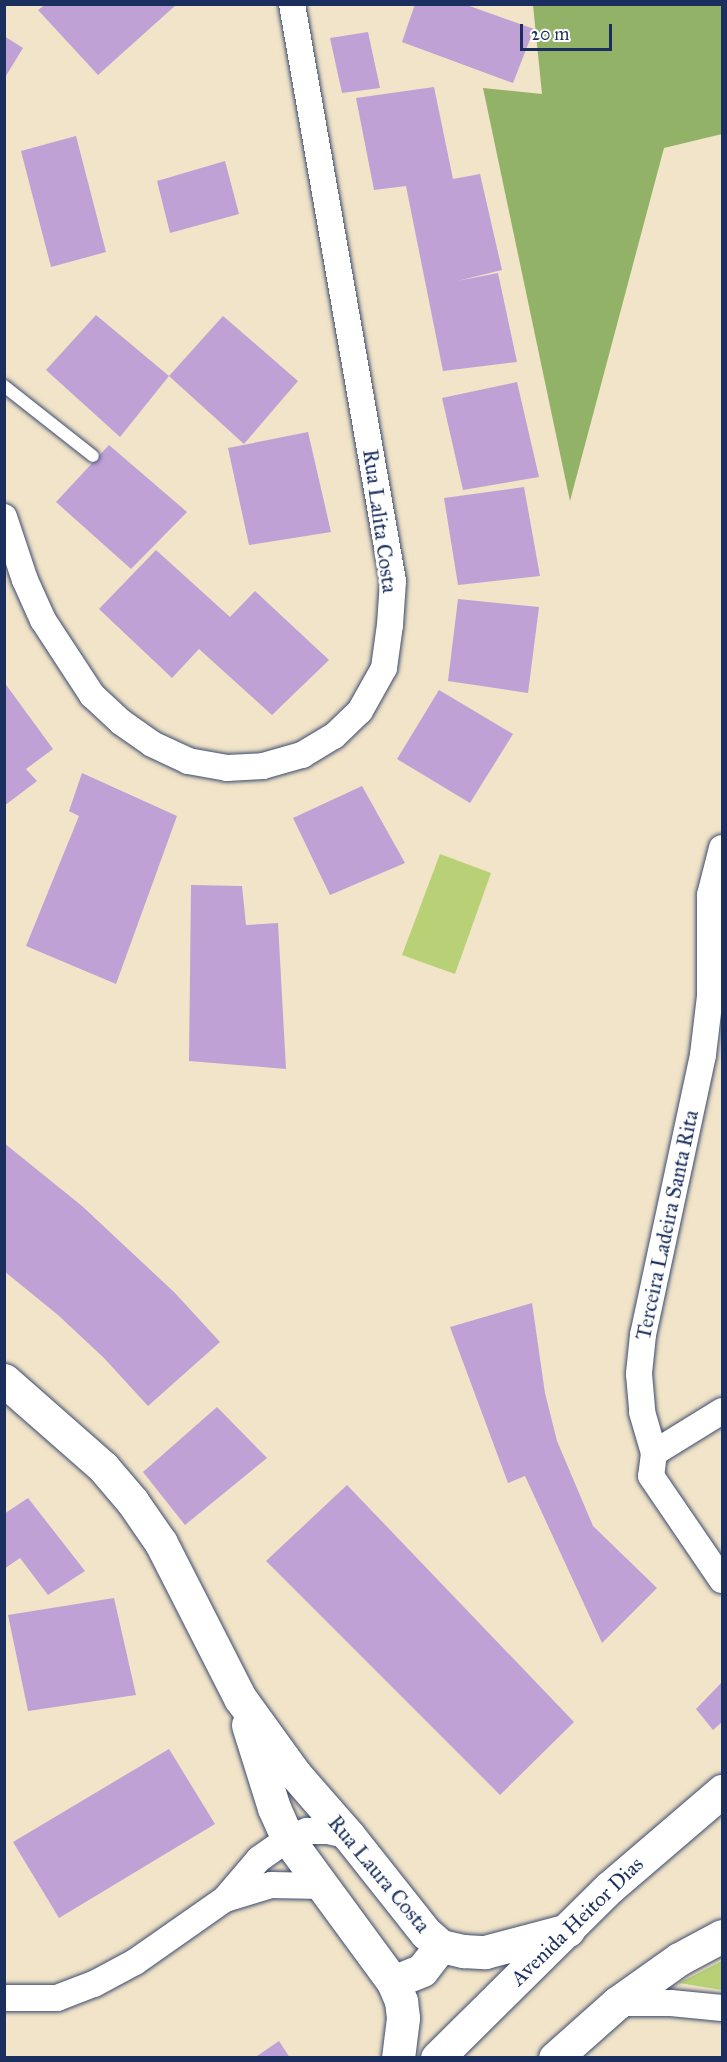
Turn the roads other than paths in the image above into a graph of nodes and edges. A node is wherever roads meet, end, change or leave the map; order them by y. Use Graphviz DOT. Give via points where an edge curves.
graph roads {
  1 [pos="292,4"];
  2 [pos="4,386"];
  3 [pos="93,456"];
  4 [pos="4,518"];
  5 [pos="723,848"];
  6 [pos="4,1380"];
  7 [pos="723,1411"];
  8 [pos="654,1453"];
  9 [pos="723,1580"];
  10 [pos="240,1698"];
  11 [pos="723,1791"];
  12 [pos="349,1836"];
  13 [pos="288,1839"];
  14 [pos="322,1886"];
  15 [pos="225,1899"];
  16 [pos="568,1930"];
  17 [pos="723,1936"];
  18 [pos="441,1946"];
  19 [pos="393,1982"];
  20 [pos="4,1998"];
  21 [pos="617,2003"];
  22 [pos="723,2008"];
  23 [pos="398,2058"];
  24 [pos="437,2058"];
  25 [pos="555,2058"];
  1 -- 4 [label="street, Rua Lalita Costa" via="393,580 384,668 360,711 334,736 302,755 263,766 227,768 189,761 152,744 92,695 43,620"];
  2 -- 3 [label="lane"];
  5 -- 8 [label="street, Terceira Ladeira Santa Rita" via="710,895 710,996 703,1055 643,1335 639,1374 642,1412"];
  6 -- 10 [label="street, Rua Laura Costa" via="103,1467 132,1501 161,1543"];
  7 -- 8 [label="street"];
  8 -- 9 [label="street, Terceira Ladeira Santa Rita" via="651,1476"];
  10 -- 12 [label="street, Rua Laura Costa" via="294,1774"];
  10 -- 13 [label="street, Rua Laura Costa" via="274,1808"];
  11 -- 16 [label="street, Avenida Heitor Dias" via="610,1887"];
  12 -- 13 [label="street" via="307,1832"];
  12 -- 18 [label="street, Rua Laura Costa" via="426,1933"];
  13 -- 14 [label="street, Rua Laura Costa"];
  13 -- 15 [label="street" via="258,1859"];
  14 -- 15 [label="street" via="271,1885"];
  14 -- 19 [label="street, Rua Laura Costa"];
  15 -- 20 [label="street" via="135,1962 94,1984 57,1998"];
  16 -- 18 [label="street, Rua Laura Costa" via="485,1952"];
  16 -- 24 [label="street, Avenida Heitor Dias"];
  17 -- 21 [label="street" via="679,1959"];
  18 -- 19 [label="street" via="422,1970"];
  19 -- 23 [label="street, Rua Laura Costa" via="403,2018"];
  21 -- 22 [label="street"];
  21 -- 25 [label="street"];
}
